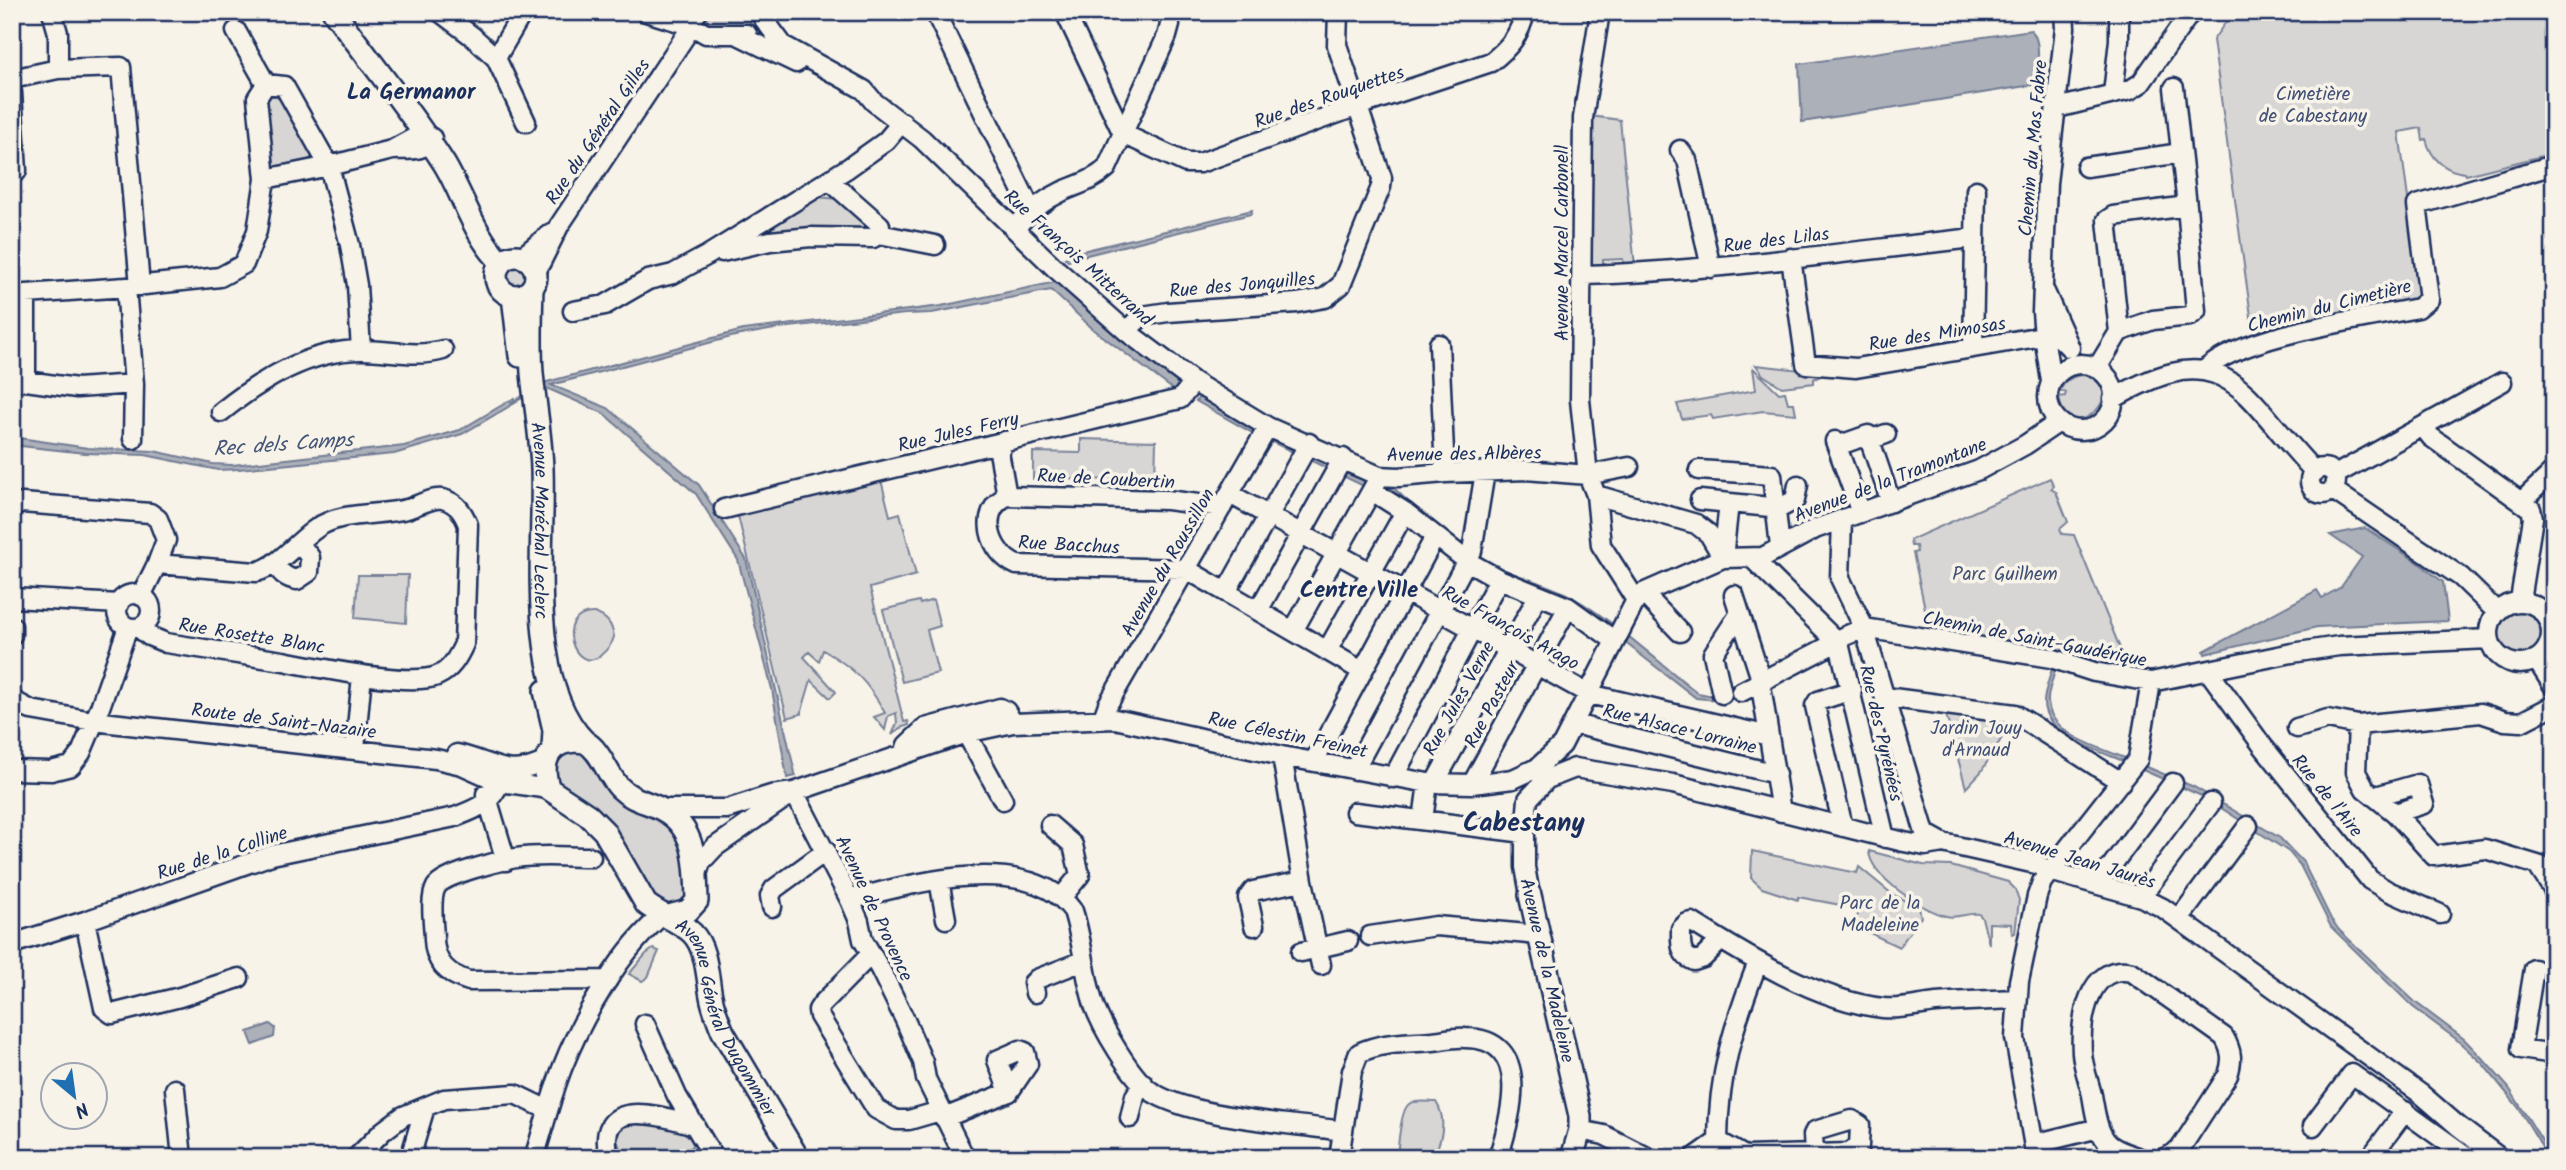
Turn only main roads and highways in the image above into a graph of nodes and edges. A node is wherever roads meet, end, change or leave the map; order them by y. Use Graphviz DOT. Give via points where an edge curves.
graph roads {
  1 [pos="334,12"];
  2 [pos="350,12"];
  3 [pos="431,136"];
  4 [pos="532,405"];
  5 [pos="585,741"];
  6 [pos="549,755"];
  7 [pos="662,809"];
  8 [pos="1530,895"];
  9 [pos="697,901"];
  10 [pos="657,916"];
  11 [pos="797,1158"];
  12 [pos="809,1158"];
  13 [pos="1572,1158"];
  1 -- 3 [label="main road"];
  2 -- 3 [label="main road"];
  3 -- 4 [label="main road, Avenue Maréchal Leclerc" via="487,248 520,272"];
  4 -- 5 [label="main road, Avenue Maréchal Leclerc" via="543,490 540,589 545,640 560,702"];
  4 -- 6 [label="main road, Avenue Maréchal Leclerc" via="530,590 535,646 553,722"];
  5 -- 6 [label="main road" via="565,741"];
  5 -- 7 [label="main road, Avenue Maréchal Leclerc" via="623,792"];
  6 -- 10 [label="main road, Avenue Maréchal Leclerc" via="545,780 549,789 604,831"];
  7 -- 9 [label="main road, Avenue Général Dugommier" via="679,820 693,846"];
  8 -- 13 [label="main road, Avenue de la Madeleine" via="1576,1092 1580,1130"];
  9 -- 10 [label="main road" via="688,911"];
  9 -- 12 [label="main road, Avenue Général Dugommier" via="725,1013"];
  10 -- 11 [label="main road, Avenue Général Dugommier" via="698,940 723,1032"];
}
